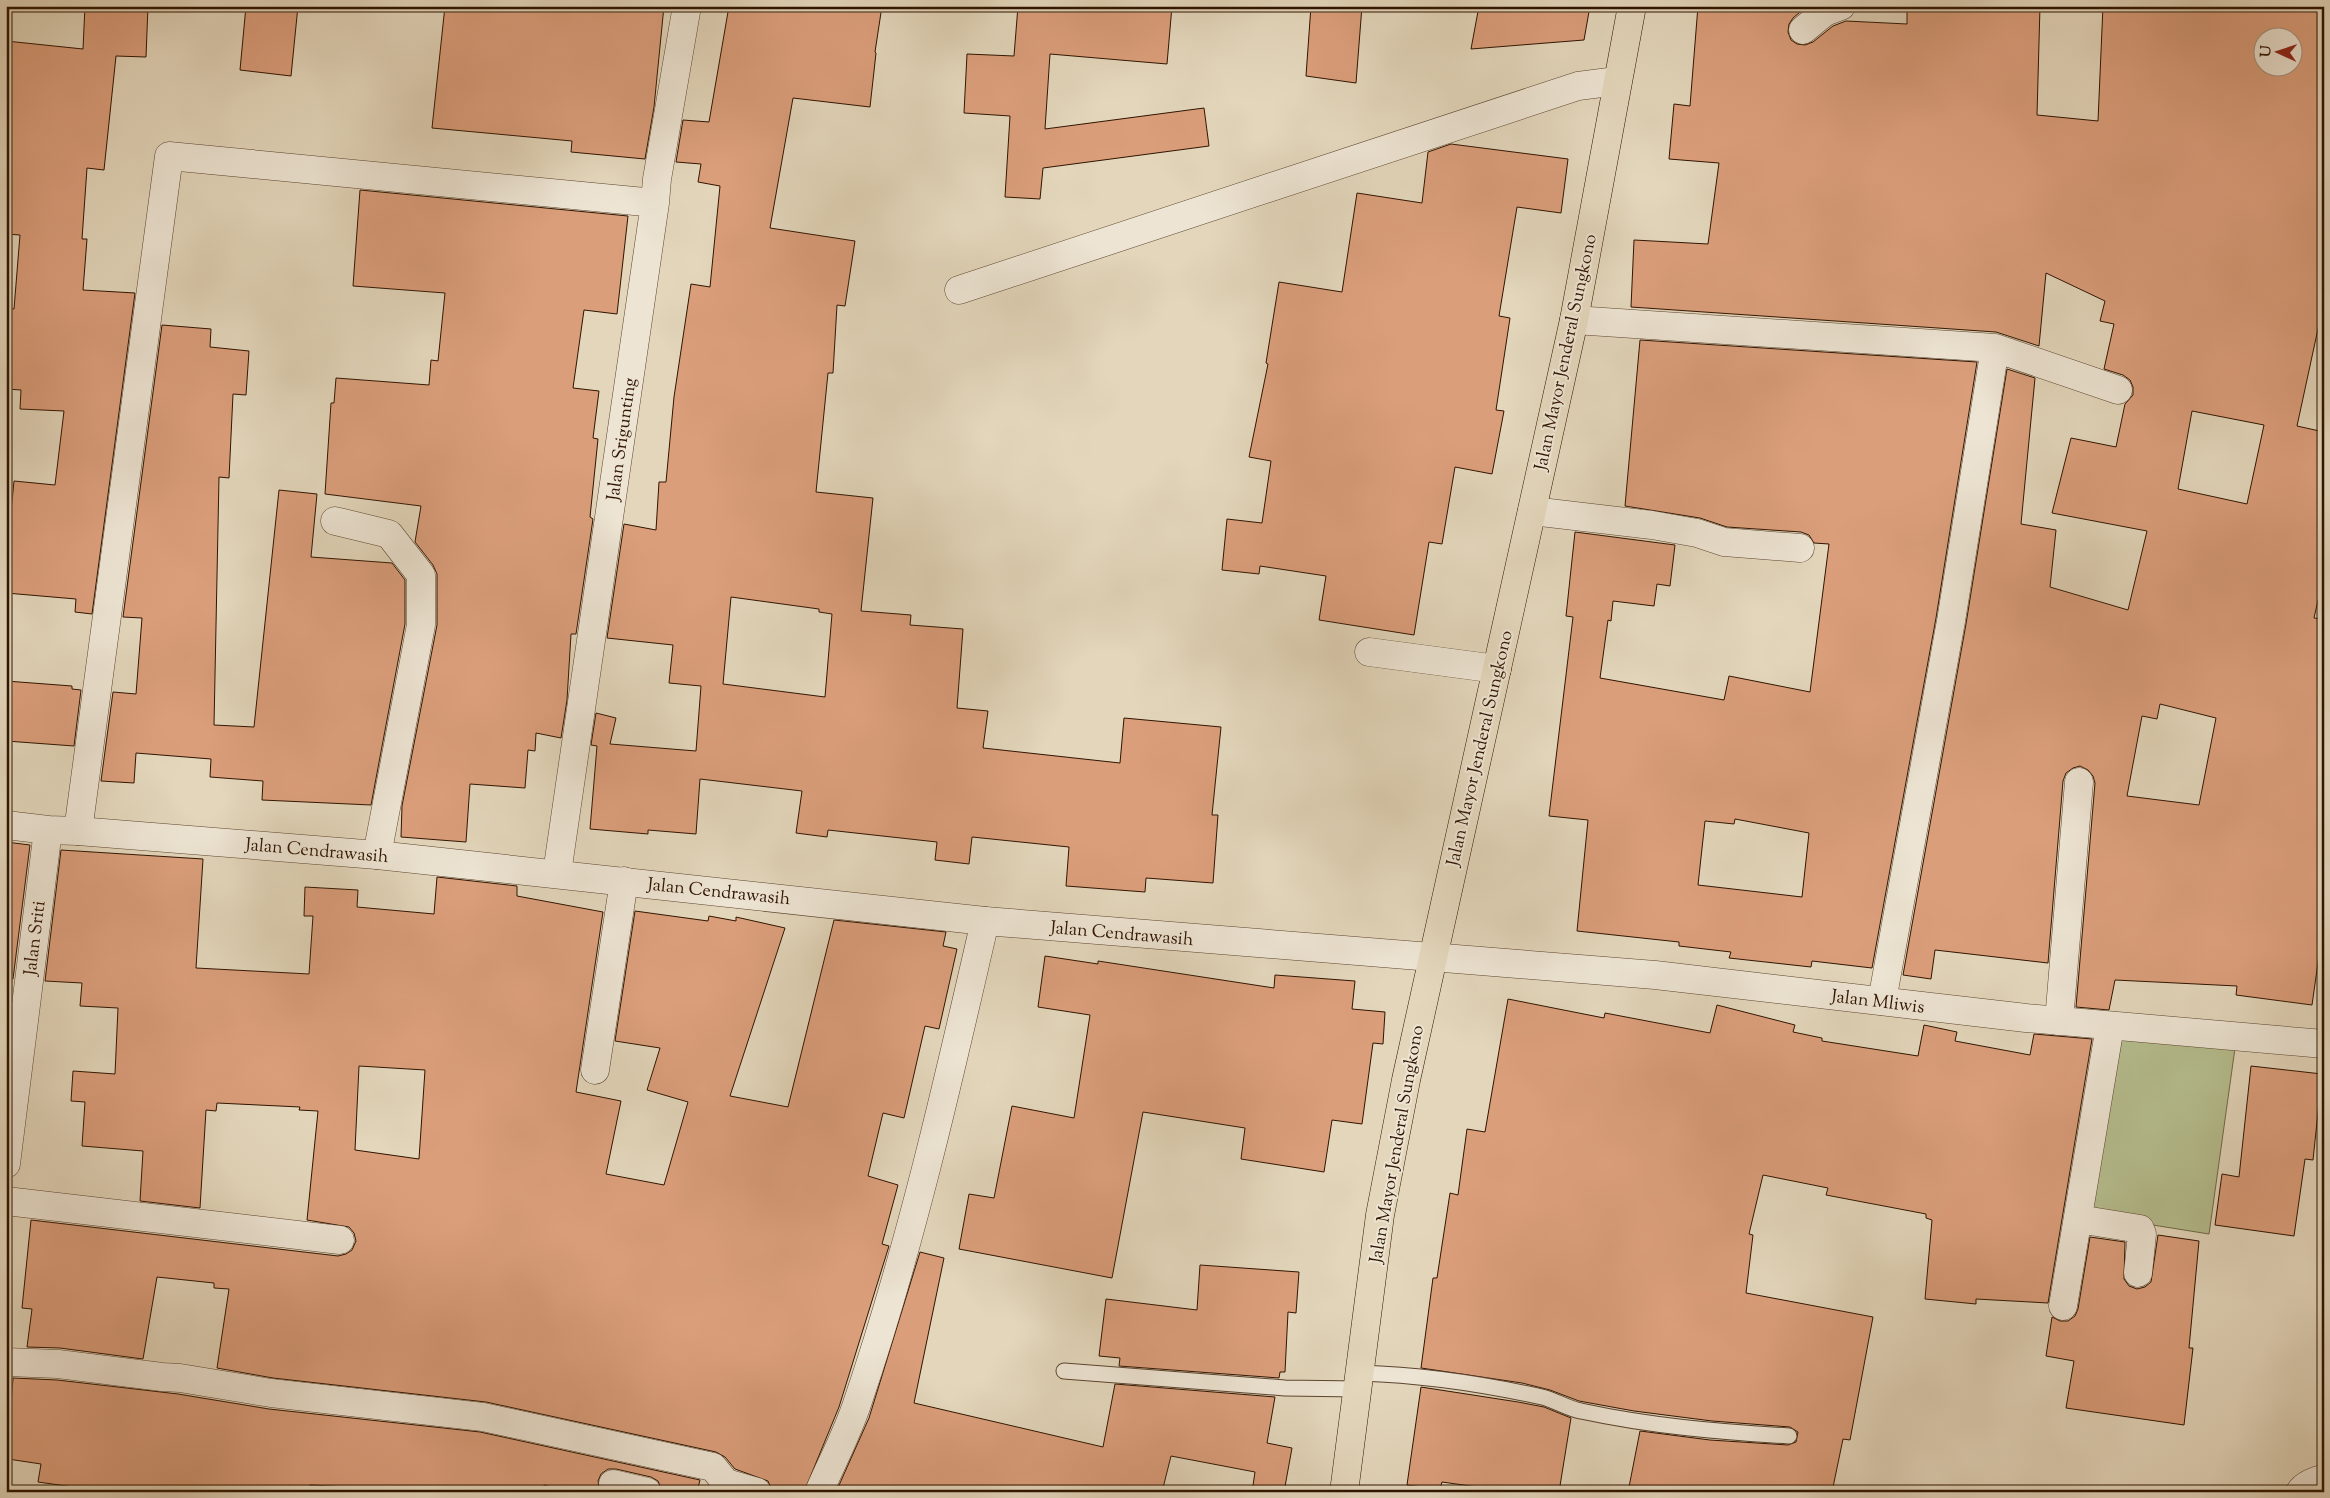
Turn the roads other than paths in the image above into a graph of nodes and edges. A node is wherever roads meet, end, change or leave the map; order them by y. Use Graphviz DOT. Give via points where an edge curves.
graph roads {
  1 [pos="687,6"];
  2 [pos="1632,6"];
  3 [pos="1841,6"];
  4 [pos="1803,30"];
  5 [pos="1617,81"];
  6 [pos="656,192"];
  7 [pos="958,290"];
  8 [pos="1574,320"];
  9 [pos="1995,348"];
  10 [pos="2118,390"];
  11 [pos="1532,511"];
  12 [pos="335,521"];
  13 [pos="1800,548"];
  14 [pos="1369,652"];
  15 [pos="1497,669"];
  16 [pos="2079,782"];
  17 [pos="6,826"];
  18 [pos="48,830"];
  19 [pos="78,831"];
  20 [pos="377,854"];
  21 [pos="557,873"];
  22 [pos="624,880"];
  23 [pos="985,921"];
  24 [pos="1433,958"];
  25 [pos="1882,1001"];
  26 [pos="2059,1021"];
  27 [pos="2110,1026"];
  28 [pos="2324,1044"];
  29 [pos="595,1070"];
  30 [pos="6,1164"];
  31 [pos="6,1201"];
  32 [pos="2078,1219"];
  33 [pos="340,1240"];
  34 [pos="2138,1273"];
  35 [pos="2063,1306"];
  36 [pos="6,1362"];
  37 [pos="1064,1371"];
  38 [pos="1360,1381"];
  39 [pos="1789,1436"];
  40 [pos="2324,1479"];
  41 [pos="613,1484"];
  42 [pos="723,1487"];
  43 [pos="647,1492"];
  44 [pos="757,1492"];
  45 [pos="819,1492"];
  46 [pos="1344,1492"];
  47 [pos="2300,1492"];
  1 -- 6 [label="street, Jalan Srigunting"];
  2 -- 5 [label="highway, Jalan Mayor Jenderal Sungkono"];
  3 -- 4 [label="street" via="1825,12"];
  5 -- 7 [label="street" via="1578,86"];
  5 -- 8 [label="highway, Jalan Mayor Jenderal Sungkono"];
  6 -- 19 [label="street" via="169,156"];
  6 -- 21 [label="street, Jalan Srigunting"];
  8 -- 9 [label="street"];
  8 -- 11 [label="highway, Jalan Mayor Jenderal Sungkono"];
  9 -- 10 [label="street"];
  9 -- 25 [label="street" via="1951,621"];
  11 -- 13 [label="street" via="1652,525 1698,533 1724,542"];
  11 -- 15 [label="highway, Jalan Mayor Jenderal Sungkono"];
  12 -- 20 [label="street" via="389,534 421,575 421,625"];
  14 -- 15 [label="street"];
  15 -- 24 [label="highway, Jalan Mayor Jenderal Sungkono"];
  16 -- 26 [label="street"];
  17 -- 18 [label="street, Jalan Cendrawasih"];
  18 -- 19 [label="street, Jalan Cendrawasih"];
  18 -- 30 [label="street, Jalan Sriti"];
  19 -- 20 [label="street, Jalan Cendrawasih"];
  20 -- 21 [label="street, Jalan Cendrawasih"];
  21 -- 22 [label="street, Jalan Cendrawasih"];
  22 -- 23 [label="street, Jalan Cendrawasih"];
  22 -- 29 [label="street"];
  23 -- 24 [label="street, Jalan Cendrawasih"];
  23 -- 45 [label="street" via="942,1106 896,1274 858,1403"];
  24 -- 25 [label="street, Jalan Mliwis" via="1655,975"];
  24 -- 38 [label="highway, Jalan Mayor Jenderal Sungkono" via="1380,1215"];
  25 -- 26 [label="street, Jalan Mliwis"];
  26 -- 27 [label="street, Jalan Mliwis"];
  27 -- 28 [label="street, Jalan Mliwis"];
  27 -- 32 [label="street"];
  31 -- 33 [label="street"];
  32 -- 34 [label="street" via="2140,1229"];
  32 -- 35 [label="street"];
  36 -- 42 [label="street" via="58,1364 180,1378 271,1393 483,1417 713,1467"];
  37 -- 38 [label="lane" via="1285,1388"];
  38 -- 39 [label="lane" via="1412,1375 1544,1397 1579,1411 1648,1423"];
  38 -- 46 [label="highway, Jalan Mayor Jenderal Sungkono"];
  40 -- 47 [label="street" via="2302,1488"];
  41 -- 43 [label="street"];
  42 -- 44 [label="street"];
}
